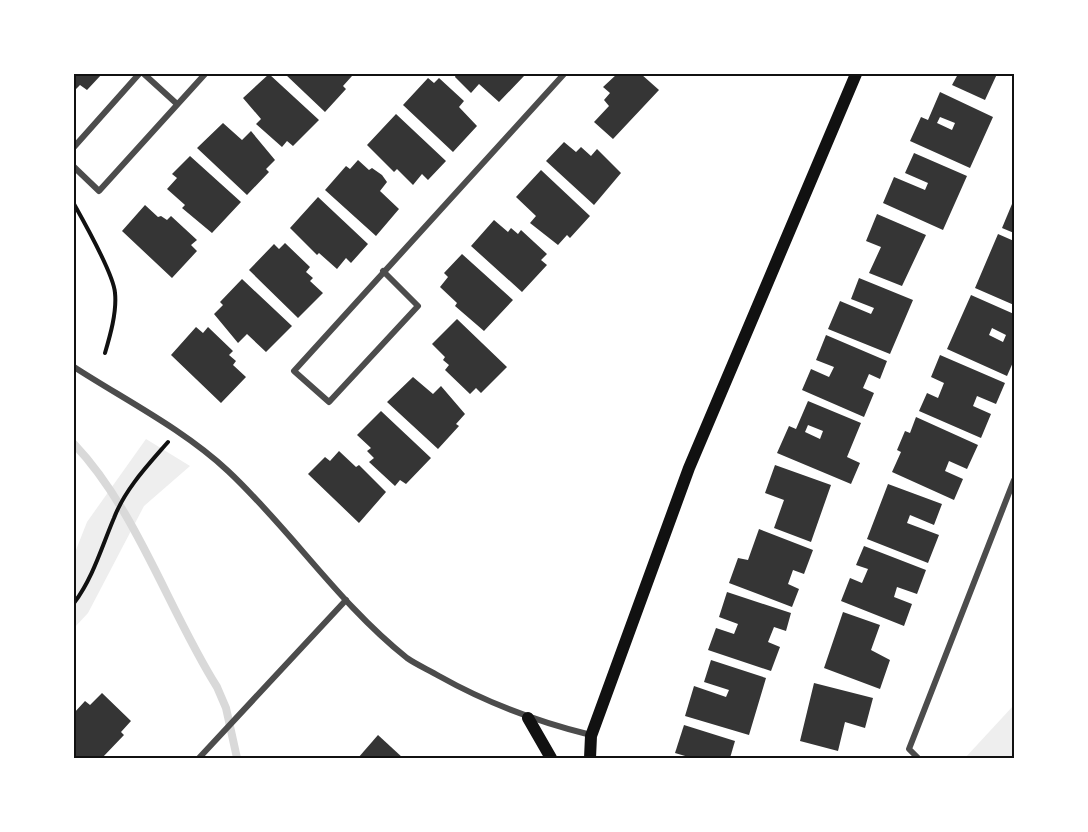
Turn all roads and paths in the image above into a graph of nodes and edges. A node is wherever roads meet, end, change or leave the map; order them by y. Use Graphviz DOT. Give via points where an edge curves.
graph roads {
  1 [pos="139,74"];
  2 [pos="144,74"];
  3 [pos="205,74"];
  4 [pos="564,74"];
  5 [pos="856,74"];
  6 [pos="177,104"];
  7 [pos="74,147"];
  8 [pos="74,167"];
  9 [pos="74,204"];
  10 [pos="384,271"];
  11 [pos="105,353"];
  12 [pos="74,367"];
  13 [pos="176,432"];
  14 [pos="1014,480"];
  15 [pos="346,600"];
  16 [pos="74,603"];
  17 [pos="528,718"];
  18 [pos="591,736"];
  19 [pos="199,759"];
  20 [pos="551,759"];
  21 [pos="590,759"];
  22 [pos="918,759"];
  1 -- 7 [label="street"];
  2 -- 6 [label="street"];
  3 -- 6 [label="street"];
  4 -- 10 [label="street"];
  5 -- 18 [label="main road" via="689,468"];
  6 -- 8 [label="street" via="99,191"];
  9 -- 11 [label="path" via="115,293"];
  10 -- 10 [label="street" via="294,371 329,402 418,306"];
  12 -- 13 [label="street"];
  13 -- 15 [label="street" via="226,469 270,512"];
  13 -- 16 [label="path" via="122,502"];
  14 -- 22 [label="street" via="909,749"];
  15 -- 17 [label="street" via="408,658 456,686"];
  15 -- 19 [label="street"];
  17 -- 18 [label="street"];
  17 -- 20 [label="main road"];
  18 -- 21 [label="main road"];
}
